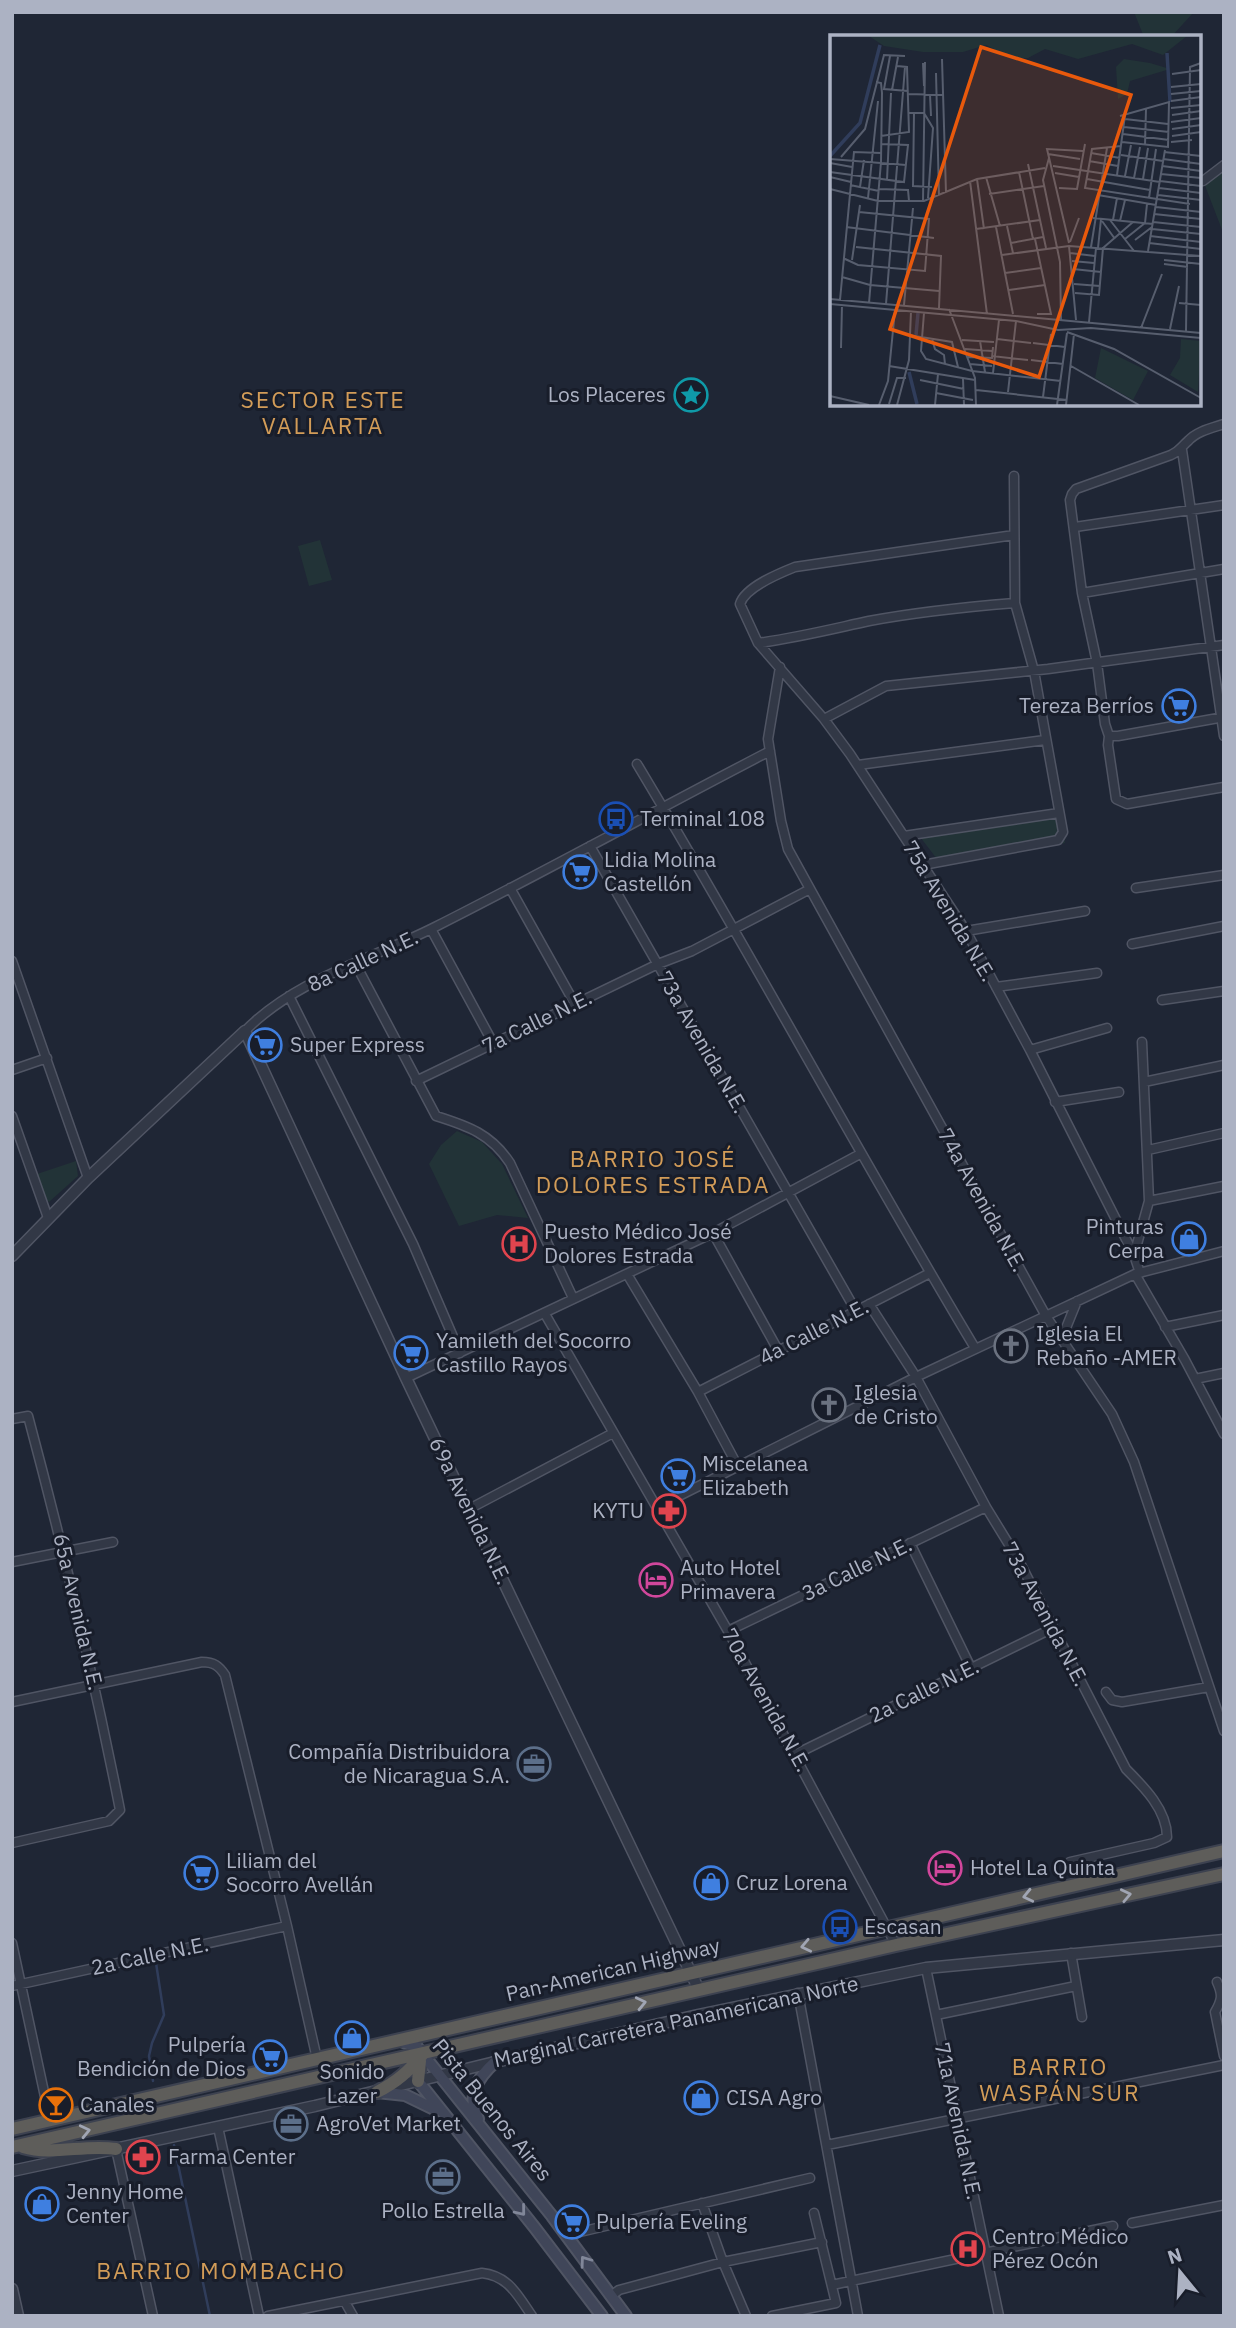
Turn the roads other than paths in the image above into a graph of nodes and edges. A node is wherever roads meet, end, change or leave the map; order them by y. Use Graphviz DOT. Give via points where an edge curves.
graph roads {
  1 [pos="1224,164"];
  2 [pos="1203,181"];
  3 [pos="1224,424"];
  4 [pos="1182,450"];
  5 [pos="1013,476"];
  6 [pos="1224,505"];
  7 [pos="1191,510"];
  8 [pos="1075,527"];
  9 [pos="1014,535"];
  10 [pos="1224,569"];
  11 [pos="1201,571"];
  12 [pos="1082,593"];
  13 [pos="1015,603"];
  14 [pos="758,643"];
  15 [pos="1224,645"];
  16 [pos="1210,648"];
  17 [pos="1097,663"];
  18 [pos="780,667"];
  19 [pos="1034,671"];
  20 [pos="1223,717"];
  21 [pos="824,719"];
  22 [pos="1109,736"];
  23 [pos="1224,736"];
  24 [pos="1045,740"];
  25 [pos="770,751"];
  26 [pos="637,764"];
  27 [pos="858,765"];
  28 [pos="1224,787"];
  29 [pos="662,807"];
  30 [pos="1059,813"];
  31 [pos="904,836"];
  32 [pos="590,846"];
  33 [pos="923,865"];
  34 [pos="1224,875"];
  35 [pos="510,888"];
  36 [pos="1136,888"];
  37 [pos="810,889"];
  38 [pos="1085,911"];
  39 [pos="1224,926"];
  40 [pos="431,929"];
  41 [pos="734,929"];
  42 [pos="966,931"];
  43 [pos="1132,944"];
  44 [pos="12,961"];
  45 [pos="355,963"];
  46 [pos="658,964"];
  47 [pos="1097,973"];
  48 [pos="996,987"];
  49 [pos="1224,991"];
  50 [pos="289,996"];
  51 [pos="1162,1000"];
  52 [pos="575,1004"];
  53 [pos="1107,1028"];
  54 [pos="245,1031"];
  55 [pos="1142,1042"];
  56 [pos="493,1043"];
  57 [pos="1030,1050"];
  58 [pos="47,1058"];
  59 [pos="1224,1065"];
  60 [pos="12,1070"];
  61 [pos="416,1081"];
  62 [pos="1144,1082"];
  63 [pos="1119,1092"];
  64 [pos="1055,1102"];
  65 [pos="12,1116"];
  66 [pos="1224,1133"];
  67 [pos="1149,1150"];
  68 [pos="860,1154"];
  69 [pos="88,1178"];
  70 [pos="1224,1186"];
  71 [pos="787,1193"];
  72 [pos="1149,1201"];
  73 [pos="48,1217"];
  74 [pos="713,1233"];
  75 [pos="1224,1251"];
  76 [pos="1133,1253"];
  77 [pos="14,1255"];
  78 [pos="930,1273"];
  79 [pos="627,1274"];
  80 [pos="1138,1274"];
  81 [pos="573,1298"];
  82 [pos="1077,1301"];
  83 [pos="869,1304"];
  84 [pos="856,1311"];
  85 [pos="545,1314"];
  86 [pos="1224,1315"];
  87 [pos="1046,1316"];
  88 [pos="1165,1327"];
  89 [pos="1065,1345"];
  90 [pos="975,1348"];
  91 [pos="778,1350"];
  92 [pos="460,1353"];
  93 [pos="1224,1373"];
  94 [pos="916,1377"];
  95 [pos="406,1378"];
  96 [pos="1195,1379"];
  97 [pos="698,1392"];
  98 [pos="12,1419"];
  99 [pos="613,1433"];
  100 [pos="1224,1434"];
  101 [pos="737,1465"];
  102 [pos="657,1507"];
  103 [pos="986,1507"];
  104 [pos="469,1509"];
  105 [pos="113,1542"];
  106 [pos="910,1544"];
  107 [pos="64,1552"];
  108 [pos="12,1562"];
  109 [pos="1053,1628"];
  110 [pos="728,1631"];
  111 [pos="971,1668"];
  112 [pos="96,1685"];
  113 [pos="1209,1688"];
  114 [pos="1106,1692"];
  115 [pos="12,1702"];
  116 [pos="1224,1731"];
  117 [pos="796,1754"];
  118 [pos="12,1843"];
  119 [pos="1224,1851"];
  120 [pos="1070,1862"];
  121 [pos="1219,1875"];
  122 [pos="288,1926"];
  123 [pos="888,1929"];
  124 [pos="1220,1941"];
  125 [pos="12,1943"];
  126 [pos="896,1945"];
  127 [pos="1071,1953"];
  128 [pos="926,1968"];
  129 [pos="690,1972"];
  130 [pos="1217,1982"];
  131 [pos="22,1984"];
  132 [pos="12,1986"];
  133 [pos="1076,1986"];
  134 [pos="699,1990"];
  135 [pos="798,1993"];
  136 [pos="588,1997"];
  137 [pos="936,2015"];
  138 [pos="1082,2017"];
  139 [pos="397,2040"];
  140 [pos="423,2054"];
  141 [pos="1224,2056"];
  142 [pos="317,2059"];
  143 [pos="495,2062"];
  144 [pos="1224,2065"];
  145 [pos="440,2075"];
  146 [pos="418,2081"];
  147 [pos="1105,2089"];
  148 [pos="377,2092"];
  149 [pos="1089,2092"];
  150 [pos="957,2118"];
  151 [pos="448,2119"];
  152 [pos="50,2120"];
  153 [pos="218,2127"];
  154 [pos="12,2129"];
  155 [pos="484,2131"];
  156 [pos="827,2145"];
  157 [pos="16,2147"];
  158 [pos="116,2149"];
  159 [pos="505,2156"];
  160 [pos="488,2169"];
  161 [pos="12,2171"];
  162 [pos="810,2178"];
  163 [pos="702,2203"];
  164 [pos="1224,2205"];
  165 [pos="814,2213"];
  166 [pos="1132,2223"];
  167 [pos="1113,2226"];
  168 [pos="567,2235"];
  169 [pos="822,2242"];
  170 [pos="986,2252"];
  171 [pos="723,2262"];
  172 [pos="852,2280"];
  173 [pos="832,2285"];
  174 [pos="12,2289"];
  175 [pos="611,2297"];
  176 [pos="345,2302"];
  177 [pos="18,2316"];
  178 [pos="153,2316"];
  179 [pos="259,2316"];
  180 [pos="268,2316"];
  181 [pos="353,2316"];
  182 [pos="532,2316"];
  183 [pos="602,2316"];
  184 [pos="625,2316"];
  185 [pos="746,2316"];
  186 [pos="772,2316"];
  187 [pos="859,2316"];
  188 [pos="999,2316"];
  1 -- 2 [label="street"];
  3 -- 4 [label="street" via="1199,433"];
  4 -- 7 [label="street"];
  4 -- 8 [label="street" via="1076,489 1070,500"];
  5 -- 9 [label="street"];
  6 -- 7 [label="street"];
  7 -- 8 [label="street"];
  7 -- 11 [label="street"];
  8 -- 12 [label="street"];
  9 -- 13 [label="street"];
  9 -- 14 [label="street, 75a Avenida N.E." via="795,566 741,599"];
  10 -- 11 [label="street"];
  11 -- 12 [label="street"];
  11 -- 16 [label="street"];
  12 -- 17 [label="street"];
  13 -- 14 [label="street" via="946,609"];
  13 -- 19 [label="street"];
  14 -- 18 [label="street, 75a Avenida N.E."];
  15 -- 16 [label="street"];
  16 -- 17 [label="street"];
  16 -- 20 [label="street"];
  17 -- 19 [label="street"];
  17 -- 22 [label="street"];
  18 -- 21 [label="street, 75a Avenida N.E."];
  18 -- 25 [label="street, 74a Avenida N.E." via="768,738"];
  19 -- 21 [label="street" via="886,686"];
  19 -- 24 [label="street"];
  20 -- 22 [label="street"];
  20 -- 23 [label="street"];
  21 -- 27 [label="street, 75a Avenida N.E."];
  22 -- 28 [label="street" via="1119,802"];
  24 -- 27 [label="street"];
  24 -- 30 [label="street"];
  25 -- 29 [label="street, 8a Calle N.E."];
  25 -- 37 [label="street, 74a Avenida N.E." via="788,849"];
  26 -- 29 [label="street"];
  27 -- 31 [label="street, 75a Avenida N.E."];
  29 -- 32 [label="street, 8a Calle N.E."];
  29 -- 41 [label="street"];
  30 -- 31 [label="street"];
  30 -- 33 [label="street" via="1063,832 1058,840"];
  31 -- 33 [label="street, 75a Avenida N.E."];
  32 -- 35 [label="street, 8a Calle N.E."];
  32 -- 46 [label="street, 73a Avenida N.E."];
  33 -- 42 [label="street, 75a Avenida N.E."];
  34 -- 36 [label="street"];
  35 -- 40 [label="street, 8a Calle N.E."];
  35 -- 52 [label="street"];
  37 -- 41 [label="street"];
  37 -- 87 [label="street, 74a Avenida N.E."];
  38 -- 42 [label="street"];
  39 -- 43 [label="street"];
  40 -- 45 [label="street, 8a Calle N.E."];
  40 -- 56 [label="street"];
  41 -- 46 [label="street"];
  41 -- 68 [label="street"];
  42 -- 48 [label="street, 75a Avenida N.E."];
  44 -- 58 [label="street"];
  45 -- 50 [label="street, 8a Calle N.E."];
  45 -- 61 [label="street"];
  46 -- 52 [label="street, 7a Calle N.E."];
  46 -- 71 [label="street, 73a Avenida N.E."];
  47 -- 48 [label="street"];
  48 -- 57 [label="street, 75a Avenida N.E."];
  49 -- 51 [label="street"];
  50 -- 54 [label="street, 8a Calle N.E."];
  50 -- 92 [label="street" via="413,1244"];
  52 -- 56 [label="street, 7a Calle N.E."];
  53 -- 57 [label="street"];
  54 -- 69 [label="street, 8a Calle N.E."];
  54 -- 95 [label="street, 69a Avenida N.E."];
  55 -- 62 [label="street"];
  56 -- 61 [label="street, 7a Calle N.E."];
  57 -- 64 [label="street, 75a Avenida N.E."];
  58 -- 60 [label="street"];
  58 -- 69 [label="street"];
  59 -- 62 [label="street"];
  61 -- 81 [label="street" via="436,1116 464,1125 499,1146"];
  62 -- 67 [label="street"];
  63 -- 64 [label="street"];
  64 -- 76 [label="street, 75a Avenida N.E."];
  65 -- 73 [label="street"];
  66 -- 67 [label="street"];
  67 -- 72 [label="street"];
  68 -- 71 [label="street"];
  68 -- 78 [label="street"];
  69 -- 73 [label="street, 8a Calle N.E."];
  70 -- 72 [label="street"];
  71 -- 74 [label="street"];
  71 -- 84 [label="street, 73a Avenida N.E."];
  72 -- 76 [label="street"];
  73 -- 77 [label="street, 8a Calle N.E."];
  74 -- 79 [label="street"];
  74 -- 91 [label="street"];
  75 -- 80 [label="street"];
  76 -- 80 [label="street, 75a Avenida N.E."];
  78 -- 83 [label="street, 4a Calle N.E."];
  78 -- 90 [label="street"];
  79 -- 81 [label="street"];
  79 -- 97 [label="street"];
  80 -- 82 [label="street"];
  80 -- 88 [label="street"];
  81 -- 85 [label="street"];
  82 -- 87 [label="street"];
  82 -- 89 [label="street" via="1066,1328"];
  83 -- 84 [label="street, 4a Calle N.E."];
  83 -- 94 [label="street, 73a Avenida N.E."];
  84 -- 91 [label="street, 4a Calle N.E."];
  85 -- 92 [label="street"];
  85 -- 99 [label="street, 70a Avenida N.E."];
  86 -- 88 [label="street"];
  87 -- 89 [label="street, 74a Avenida N.E."];
  87 -- 90 [label="street"];
  88 -- 96 [label="street"];
  89 -- 113 [label="street, 74a Avenida N.E." via="1112,1414 1134,1462"];
  90 -- 94 [label="street"];
  91 -- 97 [label="street, 4a Calle N.E."];
  92 -- 95 [label="street"];
  93 -- 96 [label="street"];
  94 -- 101 [label="street"];
  94 -- 103 [label="street, 73a Avenida N.E."];
  95 -- 104 [label="street, 69a Avenida N.E."];
  96 -- 100 [label="street"];
  97 -- 101 [label="street"];
  98 -- 107 [label="street, 65a Avenida N.E." via="28,1416"];
  99 -- 102 [label="street, 70a Avenida N.E."];
  99 -- 104 [label="street"];
  101 -- 102 [label="street"];
  102 -- 110 [label="street, 70a Avenida N.E."];
  103 -- 106 [label="street, 3a Calle N.E."];
  103 -- 109 [label="street, 73a Avenida N.E."];
  104 -- 129 [label="street, 69a Avenida N.E."];
  105 -- 107 [label="street"];
  106 -- 110 [label="street, 3a Calle N.E."];
  106 -- 111 [label="street"];
  107 -- 108 [label="street"];
  107 -- 112 [label="street, 65a Avenida N.E."];
  109 -- 111 [label="street, 2a Calle N.E."];
  109 -- 120 [label="street, 73a Avenida N.E." via="1126,1769 1150,1794 1167,1827 1167,1838 1154,1843"];
  110 -- 117 [label="street, 70a Avenida N.E."];
  111 -- 117 [label="street, 2a Calle N.E."];
  112 -- 115 [label="street"];
  112 -- 118 [label="street, 65a Avenida N.E." via="120,1810 109,1821"];
  112 -- 122 [label="street" via="202,1662 216,1665 225,1675"];
  113 -- 114 [label="street" via="1122,1702 1112,1700"];
  113 -- 116 [label="street, 74a Avenida N.E."];
  117 -- 123 [label="street, 70a Avenida N.E."];
  119 -- 123 [label="highway, Pan-American Highway, one-way"];
  126 -- 121 [label="highway, Pan-American Highway, one-way"];
  122 -- 131 [label="street, 2a Calle N.E."];
  122 -- 142 [label="street"];
  123 -- 126 [label="street, 70a Avenida N.E."];
  123 -- 129 [label="highway, Pan-American Highway, one-way"];
  124 -- 127 [label="street, Marginal Carretera Panamericana Norte"];
  125 -- 131 [label="street"];
  126 -- 134 [label="highway, Pan-American Highway"];
  127 -- 128 [label="street, Marginal Carretera Panamericana Norte"];
  127 -- 133 [label="street"];
  128 -- 135 [label="street, Marginal Carretera Panamericana Norte"];
  128 -- 137 [label="street, 71a Avenida N.E."];
  129 -- 134 [label="street, 69a Avenida N.E."];
  129 -- 136 [label="highway, Pan-American Highway"];
  130 -- 141 [label="street" via="1222,2001 1216,2012"];
  131 -- 132 [label="street, 2a Calle N.E."];
  131 -- 152 [label="street"];
  133 -- 137 [label="street"];
  133 -- 138 [label="street"];
  140 -- 134 [label="highway, Pan-American Highway, one-way"];
  135 -- 143 [label="street, Marginal Carretera Panamericana Norte"];
  135 -- 156 [label="street"];
  136 -- 139 [label="highway, Pan-American Highway"];
  136 -- 140 [label="highway" via="539,2021 436,2046"];
  137 -- 150 [label="street, 71a Avenida N.E."];
  139 -- 140 [label="main road, Pista Buenos Aires" via="409,2042"];
  139 -- 142 [label="highway, Pan-American Highway"];
  140 -- 145 [label="main road, Pista Buenos Aires"];
  140 -- 146 [label="highway"];
  140 -- 148 [label="highway" via="408,2072"];
  157 -- 140 [label="highway, Pan-American Highway, one-way"];
  142 -- 152 [label="highway, Pan-American Highway"];
  143 -- 145 [label="street, Marginal Carretera Panamericana Norte"];
  143 -- 155 [label="main road" via="477,2080 472,2095"];
  144 -- 147 [label="street"];
  145 -- 146 [label="street, Marginal Carretera Panamericana Norte"];
  145 -- 155 [label="main road, Pista Buenos Aires"];
  146 -- 148 [label="street, Marginal Carretera Panamericana Norte"];
  146 -- 151 [label="main road, Pista Buenos Aires"];
  148 -- 151 [label="main road" via="419,2100"];
  148 -- 153 [label="street, Marginal Carretera Panamericana Norte"];
  149 -- 150 [label="street"];
  150 -- 156 [label="street"];
  150 -- 170 [label="street, 71a Avenida N.E."];
  151 -- 160 [label="main road, Pista Buenos Aires"];
  152 -- 154 [label="highway, Pan-American Highway"];
  153 -- 158 [label="street, Marginal Carretera Panamericana Norte"];
  153 -- 179 [label="street"];
  155 -- 159 [label="main road, Pista Buenos Aires"];
  156 -- 172 [label="street"];
  157 -- 158 [label="highway" via="37,2151 96,2146"];
  158 -- 161 [label="street, Marginal Carretera Panamericana Norte"];
  158 -- 178 [label="street"];
  159 -- 160 [label="main road"];
  159 -- 168 [label="main road, Pista Buenos Aires"];
  160 -- 183 [label="main road, Pista Buenos Aires, one-way"];
  162 -- 163 [label="street"];
  163 -- 168 [label="street"];
  163 -- 171 [label="street"];
  164 -- 166 [label="street"];
  165 -- 169 [label="street"];
  167 -- 170 [label="street"];
  175 -- 168 [label="main road, Pista Buenos Aires, one-way"];
  169 -- 171 [label="street"];
  169 -- 173 [label="street"];
  170 -- 172 [label="street"];
  170 -- 188 [label="street, 71a Avenida N.E."];
  171 -- 175 [label="street" via="619,2290"];
  171 -- 185 [label="street"];
  172 -- 173 [label="street"];
  172 -- 187 [label="street"];
  173 -- 186 [label="street" via="836,2303"];
  174 -- 177 [label="street"];
  175 -- 184 [label="main road, Pista Buenos Aires"];
  176 -- 180 [label="street"];
  176 -- 181 [label="street"];
  176 -- 182 [label="street" via="482,2273 507,2281"];
}
